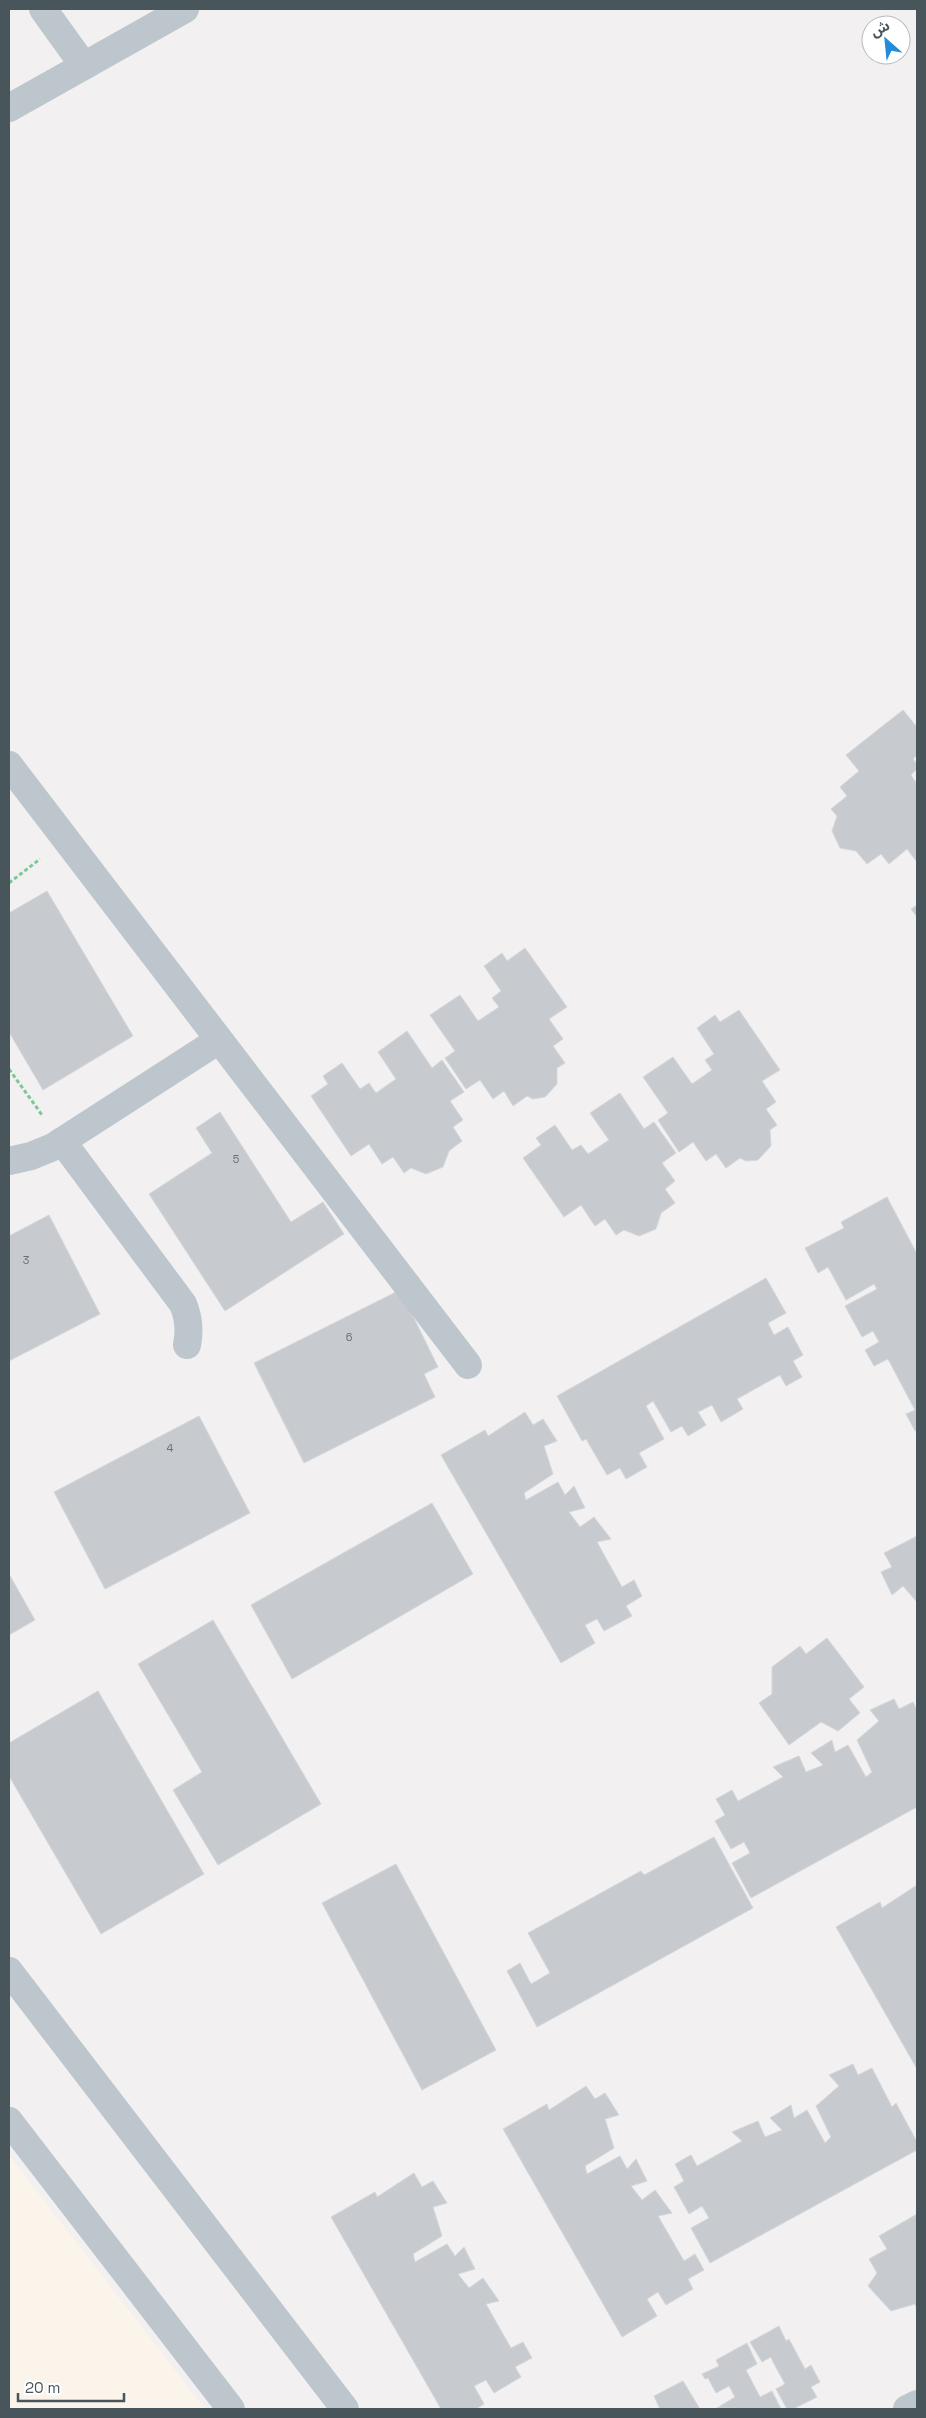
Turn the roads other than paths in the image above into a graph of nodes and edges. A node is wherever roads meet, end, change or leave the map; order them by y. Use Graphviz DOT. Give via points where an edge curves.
graph roads {
  1 [pos="43,9"];
  2 [pos="185,9"];
  3 [pos="84,66"];
  4 [pos="9,108"];
  5 [pos="9,765"];
  6 [pos="220,1040"];
  7 [pos="62,1141"];
  8 [pos="9,1161"];
  9 [pos="187,1345"];
  10 [pos="468,1365"];
  11 [pos="9,1971"];
  12 [pos="9,2121"];
  13 [pos="917,2404"];
  14 [pos="231,2409"];
  15 [pos="345,2409"];
  16 [pos="907,2409"];
  1 -- 3 [label="street"];
  2 -- 3 [label="street"];
  3 -- 4 [label="street"];
  5 -- 6 [label="street"];
  6 -- 7 [label="street"];
  6 -- 10 [label="street"];
  7 -- 8 [label="street" via="31,1156"];
  7 -- 9 [label="street" via="182,1304 190,1330"];
  11 -- 15 [label="street"];
  12 -- 14 [label="street"];
  13 -- 16 [label="street"];
}
